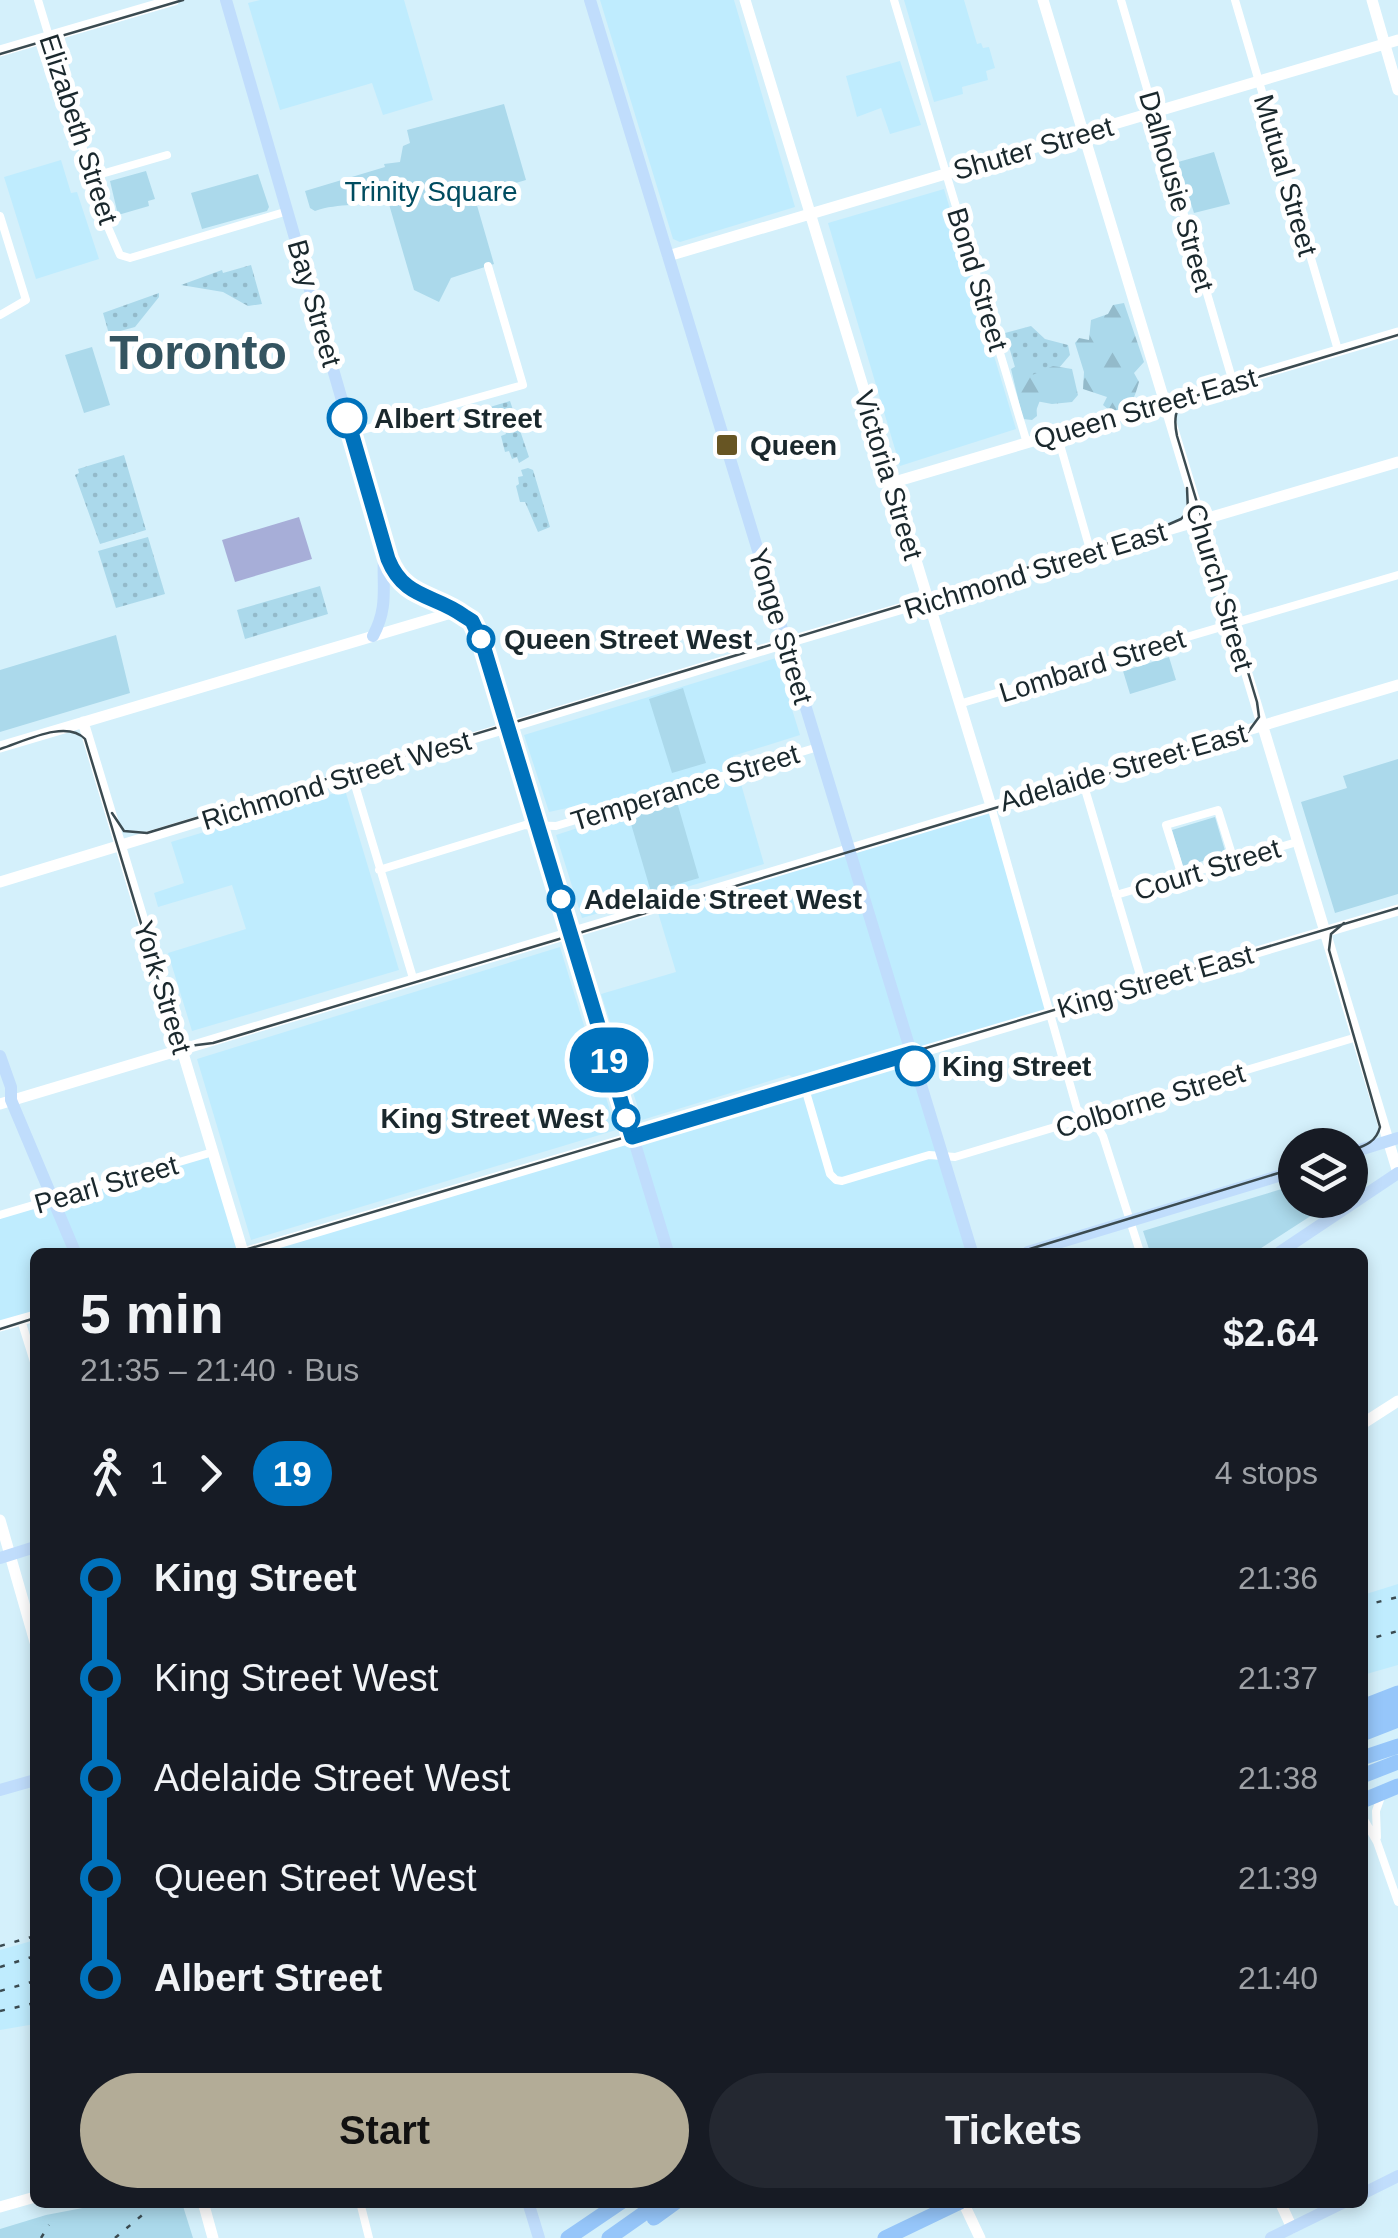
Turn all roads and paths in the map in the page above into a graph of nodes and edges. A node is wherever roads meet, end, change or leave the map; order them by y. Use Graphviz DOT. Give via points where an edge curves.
graph roads {
  1 [pos="38,0"];
  2 [pos="174,0"];
  3 [pos="226,0"];
  4 [pos="590,0"];
  5 [pos="746,0"];
  6 [pos="894,0"];
  7 [pos="1043,0"];
  8 [pos="1120,0"];
  9 [pos="1234,0"];
  10 [pos="1372,0"];
  11 [pos="49,37"];
  12 [pos="1391,42"];
  13 [pos="0,51"];
  14 [pos="1258,82"];
  15 [pos="1398,90"];
  16 [pos="1154,114"];
  17 [pos="1083,134"];
  18 [pos="166,155"];
  19 [pos="946,173"];
  20 [pos="91,177"];
  21 [pos="288,211"];
  22 [pos="810,214"];
  23 [pos="0,216"];
  24 [pos="668,256"];
  25 [pos="488,266"];
  26 [pos="0,315"];
  27 [pos="1398,333"];
  28 [pos="1338,350"];
  29 [pos="1233,382"];
  30 [pos="1164,402"];
  31 [pos="352,434"];
  32 [pos="1057,434"];
  33 [pos="1027,442"];
  34 [pos="1398,462"];
  35 [pos="892,483"];
  36 [pos="1199,521"];
  37 [pos="384,548"];
  38 [pos="1092,553"];
  39 [pos="1398,574"];
  40 [pos="928,601"];
  41 [pos="458,611"];
  42 [pos="1231,624"];
  43 [pos="373,636"];
  44 [pos="786,643"];
  45 [pos="1398,684"];
  46 [pos="960,704"];
  47 [pos="83,722"];
  48 [pos="1262,726"];
  49 [pos="509,727"];
  50 [pos="0,747"];
  51 [pos="818,747"];
  52 [pos="352,776"];
  53 [pos="1082,779"];
  54 [pos="990,806"];
  55 [pos="539,826"];
  56 [pos="1297,842"];
  57 [pos="120,846"];
  58 [pos="849,848"];
  59 [pos="1234,861"];
  60 [pos="379,870"];
  61 [pos="1182,876"];
  62 [pos="0,882"];
  63 [pos="1116,896"];
  64 [pos="1398,910"];
  65 [pos="570,931"];
  66 [pos="1324,932"];
  67 [pos="413,978"];
  68 [pos="1143,985"];
  69 [pos="1049,1012"];
  70 [pos="1356,1037"];
  71 [pos="182,1048"];
  72 [pos="912,1053"];
  73 [pos="0,1056"];
  74 [pos="804,1086"];
  75 [pos="0,1090"];
  76 [pos="6,1102"];
  77 [pos="1088,1119"];
  78 [pos="632,1137"];
  79 [pos="1393,1140"];
  80 [pos="1368,1148"];
  81 [pos="213,1152"];
  82 [pos="943,1157"];
  83 [pos="1398,1173"];
  84 [pos="1278,1176"];
  85 [pos="52,1199"];
  86 [pos="0,1215"];
  87 [pos="1132,1221"];
  88 [pos="73,1248"];
  89 [pos="244,1248"];
  90 [pos="258,1248"];
  91 [pos="667,1248"];
  92 [pos="971,1248"];
  93 [pos="1041,1248"];
  94 [pos="1139,1248"];
  95 [pos="1286,1248"];
  96 [pos="30,1317"];
  97 [pos="21,1320"];
  98 [pos="0,1326"];
  99 [pos="30,1348"];
  100 [pos="1398,1401"];
  101 [pos="1368,1420"];
  102 [pos="0,1520"];
  103 [pos="30,1550"];
  104 [pos="5,1557"];
  105 [pos="30,1628"];
  106 [pos="1398,1693"];
  107 [pos="1368,1705"];
  108 [pos="1398,1708"];
  109 [pos="1368,1718"];
  110 [pos="1394,1723"];
  111 [pos="1368,1735"];
  112 [pos="1398,1746"];
  113 [pos="1368,1756"];
  114 [pos="1398,1762"];
  115 [pos="1398,1772"];
  116 [pos="1368,1774"];
  117 [pos="30,1781"];
  118 [pos="1368,1784"];
  119 [pos="1392,1788"];
  120 [pos="0,1790"];
  121 [pos="1368,1798"];
  122 [pos="1368,1826"];
  123 [pos="1377,1842"];
  124 [pos="1398,1902"];
  125 [pos="1398,2176"];
  126 [pos="1368,2191"];
  127 [pos="30,2198"];
  128 [pos="0,2207"];
  129 [pos="205,2208"];
  130 [pos="362,2208"];
  131 [pos="530,2208"];
  132 [pos="612,2208"];
  133 [pos="640,2208"];
  134 [pos="652,2208"];
  135 [pos="668,2208"];
  136 [pos="948,2208"];
  137 [pos="964,2208"];
  138 [pos="1283,2208"];
  139 [pos="1332,2208"];
  140 [pos="1292,2228"];
  141 [pos="213,2238"];
  142 [pos="369,2238"];
  143 [pos="539,2238"];
  144 [pos="568,2238"];
  145 [pos="598,2238"];
  146 [pos="609,2238"];
  147 [pos="626,2238"];
  148 [pos="885,2238"];
  149 [pos="980,2238"];
  150 [pos="1271,2238"];
  1 -- 11 [label="street, Elizabeth Street"];
  2 -- 11 [label="main road"];
  3 -- 21 [label="main road, Bay Street"];
  4 -- 24 [label="main road, Yonge Street"];
  5 -- 22 [label="main road, Victoria Street"];
  6 -- 19 [label="street, Bond Street"];
  7 -- 17 [label="main road, Church Street"];
  8 -- 16 [label="street, Dalhousie Street"];
  9 -- 14 [label="street, Mutual Street"];
  10 -- 12 [label="main road"];
  11 -- 13 [label="main road"];
  11 -- 20 [label="street, Elizabeth Street"];
  12 -- 14 [label="main road, Shuter Street"];
  12 -- 15 [label="main road"];
  14 -- 16 [label="main road, Shuter Street"];
  14 -- 28 [label="street, Mutual Street"];
  16 -- 17 [label="main road, Shuter Street"];
  16 -- 29 [label="street, Dalhousie Street"];
  17 -- 19 [label="main road, Shuter Street"];
  17 -- 30 [label="main road, Church Street"];
  18 -- 20 [label="street"];
  19 -- 22 [label="main road, Shuter Street"];
  19 -- 33 [label="street, Bond Street"];
  20 -- 21 [label="street, Elizabeth Street" via="122,256 130,258"];
  21 -- 31 [label="main road, Bay Street"];
  22 -- 24 [label="main road, Shuter Street"];
  22 -- 35 [label="main road, Victoria Street"];
  23 -- 26 [label="street" via="26,300"];
  24 -- 44 [label="main road, Yonge Street"];
  25 -- 31 [label="street" via="523,385"];
  27 -- 28 [label="main road, Queen Street East"];
  28 -- 29 [label="main road, Queen Street East"];
  29 -- 30 [label="main road, Queen Street East"];
  30 -- 32 [label="main road, Queen Street East"];
  30 -- 36 [label="main road, Church Street"];
  31 -- 37 [label="main road, Bay Street"];
  32 -- 33 [label="main road, Queen Street East"];
  32 -- 38 [label="street"];
  33 -- 35 [label="main road, Queen Street East"];
  34 -- 36 [label="main road, Richmond Street East"];
  35 -- 40 [label="main road, Victoria Street"];
  36 -- 38 [label="main road, Richmond Street East"];
  36 -- 42 [label="main road, Church Street"];
  37 -- 41 [label="main road, Bay Street" via="404,586"];
  37 -- 43 [label="main road" via="386,604"];
  38 -- 40 [label="main road, Richmond Street East"];
  39 -- 42 [label="street, Lombard Street"];
  40 -- 44 [label="main road, Richmond Street East"];
  40 -- 46 [label="main road, Victoria Street"];
  41 -- 43 [label="main road"];
  41 -- 49 [label="main road" via="482,642"];
  42 -- 46 [label="street, Lombard Street"];
  42 -- 48 [label="main road, Church Street"];
  43 -- 47 [label="main road"];
  44 -- 49 [label="main road, Richmond Street West"];
  44 -- 51 [label="main road, Yonge Street"];
  45 -- 48 [label="main road, Adelaide Street East"];
  46 -- 54 [label="main road, Victoria Street"];
  47 -- 50 [label="main road"];
  47 -- 57 [label="main road, York Street"];
  48 -- 53 [label="main road, Adelaide Street East"];
  48 -- 56 [label="main road, Church Street"];
  49 -- 52 [label="main road, Richmond Street West"];
  49 -- 55 [label="main road"];
  51 -- 55 [label="street, Temperance Street"];
  51 -- 58 [label="main road, Yonge Street"];
  52 -- 57 [label="main road, Richmond Street West"];
  52 -- 60 [label="street"];
  53 -- 54 [label="main road, Adelaide Street East"];
  53 -- 63 [label="street"];
  54 -- 58 [label="main road, Adelaide Street East"];
  54 -- 69 [label="street, Victoria Street"];
  55 -- 60 [label="street, Temperance Street"];
  55 -- 65 [label="main road"];
  56 -- 59 [label="street, Court Street"];
  56 -- 66 [label="main road, Church Street"];
  57 -- 62 [label="main road, Richmond Street West"];
  57 -- 71 [label="main road, York Street"];
  58 -- 65 [label="main road"];
  58 -- 72 [label="main road, Yonge Street"];
  59 -- 61 [label="street, Court Street"];
  59 -- 61 [label="street" via="1218,810 1166,825"];
  60 -- 67 [label="street"];
  61 -- 63 [label="street, Court Street"];
  63 -- 68 [label="street"];
  64 -- 66 [label="main road, King Street East"];
  65 -- 67 [label="main road"];
  65 -- 78 [label="main road"];
  66 -- 68 [label="main road, King Street East"];
  66 -- 70 [label="main road, Church Street"];
  67 -- 71 [label="main road"];
  68 -- 69 [label="main road, King Street East"];
  69 -- 72 [label="main road, King Street East"];
  69 -- 77 [label="street, Victoria Street" via="1077,1110"];
  70 -- 77 [label="street, Colborne Street"];
  70 -- 79 [label="main road, Church Street"];
  71 -- 76 [label="main road"];
  71 -- 81 [label="main road, York Street"];
  72 -- 74 [label="main road"];
  72 -- 82 [label="main road, Yonge Street"];
  73 -- 76 [label="main road" via="11,1086"];
  74 -- 78 [label="main road"];
  74 -- 82 [label="street, Colborne Street" via="833,1179"];
  75 -- 76 [label="main road"];
  76 -- 85 [label="main road"];
  77 -- 82 [label="street, Colborne Street"];
  77 -- 87 [label="street, Victoria Street" via="1103,1136"];
  78 -- 90 [label="main road"];
  78 -- 91 [label="main road"];
  79 -- 80 [label="main road"];
  79 -- 83 [label="main road, Church Street"];
  81 -- 85 [label="street, Pearl Street"];
  81 -- 89 [label="main road, York Street"];
  82 -- 92 [label="main road, Yonge Street"];
  83 -- 95 [label="main road"];
  84 -- 87 [label="main road"];
  85 -- 86 [label="street, Pearl Street"];
  85 -- 88 [label="main road"];
  87 -- 93 [label="main road"];
  87 -- 94 [label="street, Victoria Street"];
  96 -- 97 [label="main road"];
  97 -- 98 [label="main road"];
  97 -- 99 [label="street"];
  100 -- 101 [label="main road"];
  102 -- 104 [label="main road"];
  103 -- 104 [label="main road"];
  104 -- 105 [label="main road"];
  106 -- 107 [label="highway"];
  108 -- 109 [label="highway"];
  110 -- 111 [label="highway"];
  112 -- 113 [label="highway"];
  114 -- 116 [label="highway"];
  115 -- 118 [label="highway"];
  117 -- 120 [label="main road"];
  119 -- 121 [label="highway"];
  119 -- 123 [label="street" via="1376,1807"];
  122 -- 123 [label="street"];
  123 -- 124 [label="street"];
  125 -- 126 [label="main road"];
  127 -- 128 [label="main road"];
  129 -- 141 [label="main road"];
  130 -- 142 [label="street"];
  131 -- 143 [label="main road"];
  132 -- 144 [label="highway"];
  133 -- 145 [label="highway"];
  134 -- 146 [label="highway"];
  135 -- 147 [label="highway"];
  136 -- 148 [label="highway"];
  137 -- 149 [label="main road"];
  138 -- 140 [label="main road"];
  139 -- 140 [label="main road"];
  140 -- 150 [label="main road"];
}
